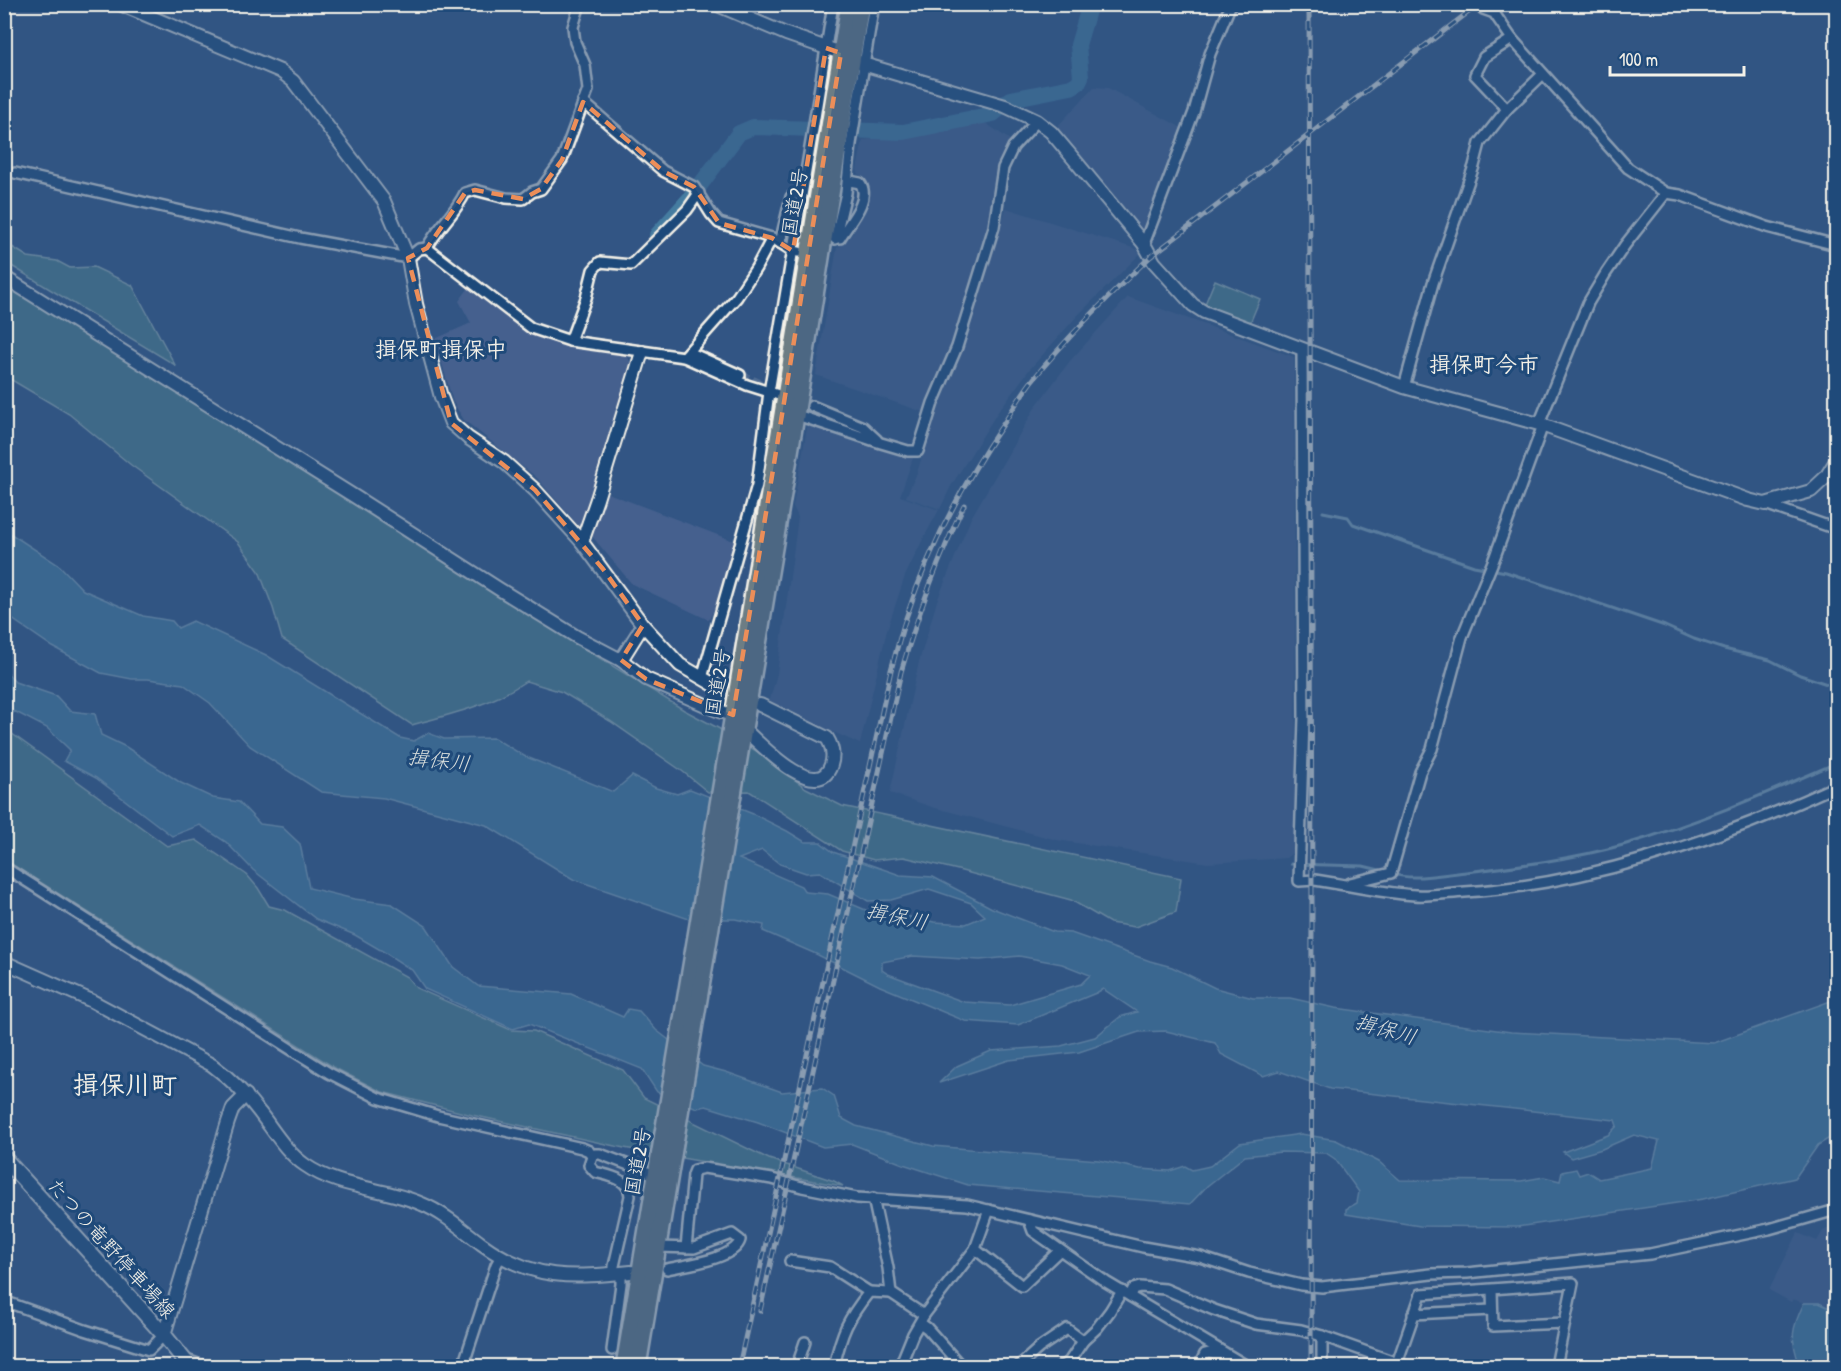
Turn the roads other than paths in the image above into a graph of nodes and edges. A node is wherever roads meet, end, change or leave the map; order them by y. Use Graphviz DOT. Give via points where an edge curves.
graph roads {
  1 [pos="120,4"];
  2 [pos="580,4"];
  3 [pos="715,4"];
  4 [pos="833,4"];
  5 [pos="849,4"];
  6 [pos="861,4"];
  7 [pos="874,4"];
  8 [pos="1231,4"];
  9 [pos="1479,4"];
  10 [pos="1512,39"];
  11 [pos="826,48"];
  12 [pos="852,58"];
  13 [pos="1542,74"];
  14 [pos="583,102"];
  15 [pos="1507,109"];
  16 [pos="842,120"];
  17 [pos="1038,121"];
  18 [pos="833,140"];
  19 [pos="15,173"];
  20 [pos="850,182"];
  21 [pos="800,191"];
  22 [pos="699,193"];
  23 [pos="1666,193"];
  24 [pos="829,240"];
  25 [pos="776,241"];
  26 [pos="1144,244"];
  27 [pos="1836,245"];
  28 [pos="427,248"];
  29 [pos="800,252"];
  30 [pos="408,258"];
  31 [pos="4,277"];
  32 [pos="570,341"];
  33 [pos="1302,350"];
  34 [pos="642,352"];
  35 [pos="687,355"];
  36 [pos="740,375"];
  37 [pos="1404,387"];
  38 [pos="769,392"];
  39 [pos="785,397"];
  40 [pos="812,406"];
  41 [pos="796,415"];
  42 [pos="1541,424"];
  43 [pos="881,443"];
  44 [pos="1836,461"];
  45 [pos="1765,504"];
  46 [pos="1836,529"];
  47 [pos="582,542"];
  48 [pos="643,625"];
  49 [pos="621,660"];
  50 [pos="702,678"];
  51 [pos="716,686"];
  52 [pos="760,705"];
  53 [pos="733,715"];
  54 [pos="744,729"];
  55 [pos="735,742"];
  56 [pos="1836,786"];
  57 [pos="4,867"];
  58 [pos="1345,885"];
  59 [pos="4,962"];
  60 [pos="246,1095"];
  61 [pos="592,1156"];
  62 [pos="666,1157"];
  63 [pos="4,1158"];
  64 [pos="655,1175"];
  65 [pos="873,1198"];
  66 [pos="989,1210"];
  67 [pos="1836,1210"];
  68 [pos="1029,1220"];
  69 [pos="657,1247"];
  70 [pos="686,1248"];
  71 [pos="975,1249"];
  72 [pos="1060,1250"];
  73 [pos="501,1256"];
  74 [pos="790,1261"];
  75 [pos="667,1269"];
  76 [pos="622,1273"];
  77 [pos="1492,1290"];
  78 [pos="869,1292"];
  79 [pos="891,1293"];
  80 [pos="1126,1293"];
  81 [pos="4,1301"];
  82 [pos="1492,1310"];
  83 [pos="1413,1314"];
  84 [pos="922,1319"];
  85 [pos="1565,1323"];
  86 [pos="164,1335"];
  87 [pos="1322,1336"];
  88 [pos="1083,1341"];
  89 [pos="805,1342"];
  90 [pos="612,1350"];
  91 [pos="1233,1359"];
  92 [pos="185,1363"];
  93 [pos="204,1366"];
  94 [pos="463,1366"];
  95 [pos="624,1366"];
  96 [pos="638,1366"];
  97 [pos="796,1366"];
  98 [pos="834,1366"];
  99 [pos="900,1366"];
  100 [pos="961,1366"];
  101 [pos="1018,1366"];
  102 [pos="1061,1366"];
  103 [pos="1198,1366"];
  104 [pos="1247,1366"];
  105 [pos="1322,1366"];
  106 [pos="1400,1366"];
  107 [pos="1556,1366"];
  1 -- 30 [label="street" via="280,71 293,81 384,201"];
  2 -- 14 [label="street" via="573,27 574,42 585,65 588,90"];
  3 -- 11 [label="street"];
  4 -- 11 [label="street"];
  5 -- 12 [label="highway, 国道2号"];
  6 -- 12 [label="highway, 国道2号"];
  7 -- 12 [label="street"];
  8 -- 26 [label="street"];
  9 -- 10 [label="street" via="1494,13"];
  10 -- 13 [label="street"];
  10 -- 15 [label="street" via="1484,57 1475,75"];
  11 -- 12 [label="street"];
  11 -- 18 [label="street" via="814,124"];
  12 -- 16 [label="highway, 国道2号"];
  12 -- 16 [label="street"];
  12 -- 17 [label="street" via="1005,106"];
  13 -- 15 [label="street"];
  13 -- 23 [label="street" via="1628,168"];
  14 -- 22 [label="street" via="663,171"];
  14 -- 28 [label="street" via="562,159 541,189 522,199 475,190 465,193"];
  15 -- 37 [label="street" via="1480,143 1433,283"];
  16 -- 18 [label="highway, 国道2号"];
  16 -- 18 [label="street"];
  17 -- 26 [label="street"];
  17 -- 43 [label="street" via="1013,147 1003,168 994,227 957,347 933,402 918,451"];
  18 -- 24 [label="highway, 国道2号"];
  18 -- 29 [label="highway, 国道2号"];
  19 -- 30 [label="street" via="300,238"];
  20 -- 24 [label="street" via="860,183 864,194 840,238"];
  21 -- 25 [label="street" via="791,197"];
  22 -- 25 [label="street" via="719,223"];
  22 -- 32 [label="street" via="631,266 600,262 593,270"];
  23 -- 27 [label="street"];
  23 -- 42 [label="street" via="1625,245 1588,303"];
  24 -- 41 [label="highway, 国道2号"];
  25 -- 29 [label="street"];
  25 -- 35 [label="street" via="737,297"];
  26 -- 33 [label="street" via="1154,262 1198,309"];
  28 -- 30 [label="street"];
  28 -- 32 [label="street" via="531,328"];
  29 -- 38 [label="street"];
  29 -- 39 [label="highway, 国道2号"];
  30 -- 47 [label="street" via="433,370 451,423 535,490"];
  31 -- 49 [label="street" via="499,589"];
  32 -- 34 [label="street"];
  33 -- 37 [label="street"];
  33 -- 58 [label="street" via="1304,718 1299,881"];
  34 -- 35 [label="street"];
  34 -- 47 [label="street"];
  35 -- 36 [label="street"];
  35 -- 38 [label="street"];
  37 -- 42 [label="street"];
  38 -- 39 [label="street"];
  38 -- 50 [label="street" via="757,485"];
  39 -- 53 [label="highway, 国道2号"];
  40 -- 43 [label="street" via="863,427"];
  41 -- 43 [label="street"];
  41 -- 54 [label="highway, 国道2号"];
  42 -- 45 [label="street"];
  42 -- 58 [label="street" via="1462,637 1432,749 1420,772 1391,873"];
  44 -- 45 [label="street" via="1811,491"];
  45 -- 46 [label="street"];
  47 -- 48 [label="street"];
  48 -- 49 [label="street"];
  48 -- 50 [label="street" via="680,665"];
  49 -- 53 [label="street" via="646,679"];
  50 -- 51 [label="street"];
  52 -- 54 [label="street" via="827,738 833,756 830,768 825,774 806,778 792,771"];
  53 -- 55 [label="highway, 国道2号"];
  54 -- 55 [label="highway, 国道2号"];
  55 -- 62 [label="highway, 国道2号"];
  56 -- 58 [label="street" via="1669,852 1582,875 1500,890 1416,896"];
  57 -- 61 [label="street" via="329,1073 378,1098 438,1116 582,1148"];
  59 -- 60 [label="street" via="92,1001 186,1050 229,1078"];
  60 -- 73 [label="street" via="304,1165 333,1179 422,1204"];
  60 -- 86 [label="street" via="233,1108 228,1122"];
  61 -- 64 [label="street" via="600,1154"];
  61 -- 76 [label="street" via="589,1165 596,1172 624,1182 630,1190 614,1266"];
  62 -- 64 [label="highway, 国道2号"];
  62 -- 69 [label="highway, 国道2号"];
  63 -- 86 [label="main road, たつの竜野停車場線"];
  64 -- 95 [label="highway, 国道2号"];
  65 -- 66 [label="street"];
  65 -- 70 [label="street" via="704,1168 695,1170"];
  65 -- 79 [label="street"];
  66 -- 68 [label="street"];
  66 -- 71 [label="street"];
  67 -- 68 [label="street" via="1769,1229 1650,1254 1322,1287 1249,1274 1206,1259"];
  68 -- 72 [label="street" via="1033,1231"];
  69 -- 70 [label="street"];
  69 -- 96 [label="highway, 国道2号"];
  70 -- 75 [label="street" via="732,1234 740,1240 734,1249 706,1261"];
  71 -- 72 [label="street" via="1022,1286"];
  71 -- 84 [label="street"];
  72 -- 80 [label="street"];
  73 -- 76 [label="street" via="555,1276"];
  73 -- 94 [label="street"];
  74 -- 78 [label="street" via="830,1267"];
  76 -- 90 [label="street"];
  77 -- 82 [label="street"];
  77 -- 83 [label="street" via="1421,1294"];
  77 -- 85 [label="street" via="1573,1283"];
  78 -- 79 [label="street"];
  78 -- 98 [label="street" via="852,1313 841,1336"];
  79 -- 84 [label="street"];
  80 -- 87 [label="street" via="1140,1287 1165,1289 1256,1324"];
  80 -- 88 [label="street"];
  80 -- 91 [label="street"];
  81 -- 86 [label="street" via="148,1350"];
  82 -- 83 [label="street"];
  82 -- 85 [label="street" via="1492,1326"];
  83 -- 106 [label="street"];
  84 -- 99 [label="street"];
  84 -- 100 [label="street"];
  85 -- 107 [label="street"];
  86 -- 92 [label="main road, たつの竜野停車場線"];
  87 -- 105 [label="street"];
  87 -- 106 [label="street"];
  88 -- 101 [label="street" via="1067,1329"];
  88 -- 102 [label="street" via="1069,1362"];
  89 -- 97 [label="street"];
  91 -- 103 [label="street" via="1209,1353"];
  91 -- 104 [label="street"];
  92 -- 93 [label="street"];
}
